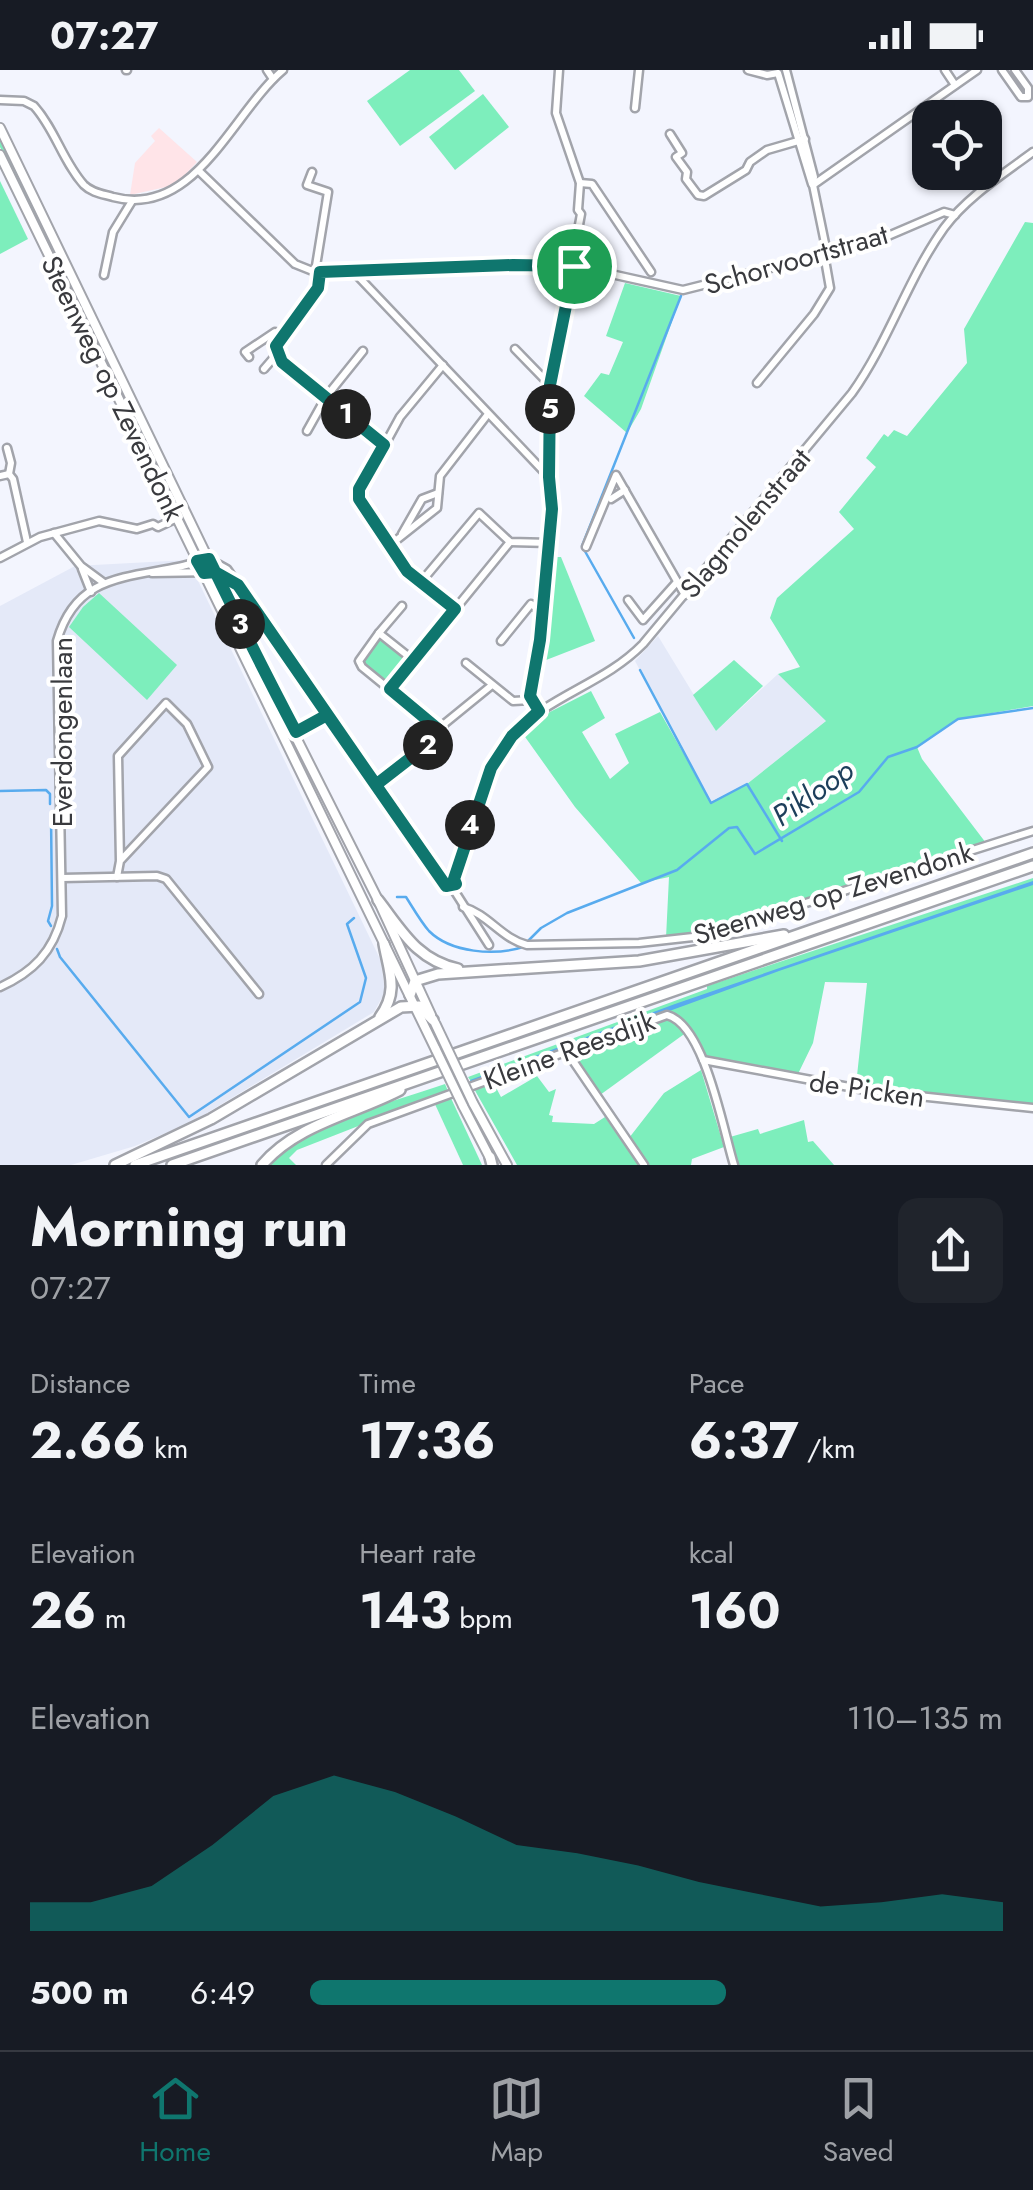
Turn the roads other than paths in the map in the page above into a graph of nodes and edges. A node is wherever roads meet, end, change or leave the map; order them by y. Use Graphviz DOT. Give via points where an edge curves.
graph roads {
  1 [pos="267,70"];
  2 [pos="284,70"];
  3 [pos="559,70"];
  4 [pos="639,70"];
  5 [pos="748,70"];
  6 [pos="945,70"];
  7 [pos="977,70"];
  8 [pos="1002,70"];
  9 [pos="1015,70"];
  10 [pos="781,71"];
  11 [pos="273,79"];
  12 [pos="955,85"];
  13 [pos="0,103"];
  14 [pos="635,108"];
  15 [pos="0,128"];
  16 [pos="670,134"];
  17 [pos="801,140"];
  18 [pos="1033,152"];
  19 [pos="0,156"];
  20 [pos="199,171"];
  21 [pos="312,172"];
  22 [pos="580,183"];
  23 [pos="812,185"];
  24 [pos="133,200"];
  25 [pos="954,215"];
  26 [pos="826,254"];
  27 [pos="574,266"];
  28 [pos="352,271"];
  29 [pos="318,272"];
  30 [pos="650,272"];
  31 [pos="104,276"];
  32 [pos="283,335"];
  33 [pos="515,349"];
  34 [pos="363,351"];
  35 [pos="276,352"];
  36 [pos="249,357"];
  37 [pos="443,365"];
  38 [pos="264,369"];
  39 [pos="756,383"];
  40 [pos="550,385"];
  41 [pos="326,397"];
  42 [pos="488,414"];
  43 [pos="307,431"];
  44 [pos="384,445"];
  45 [pos="6,448"];
  46 [pos="10,474"];
  47 [pos="0,476"];
  48 [pos="549,477"];
  49 [pos="625,490"];
  50 [pos="438,493"];
  51 [pos="611,499"];
  52 [pos="177,518"];
  53 [pos="54,533"];
  54 [pos="402,534"];
  55 [pos="27,542"];
  56 [pos="510,542"];
  57 [pos="550,543"];
  58 [pos="389,546"];
  59 [pos="586,547"];
  60 [pos="0,558"];
  61 [pos="209,559"];
  62 [pos="197,561"];
  63 [pos="81,566"];
  64 [pos="141,572"];
  65 [pos="215,572"];
  66 [pos="204,573"];
  67 [pos="420,582"];
  68 [pos="677,582"];
  69 [pos="104,583"];
  70 [pos="238,585"];
  71 [pos="91,592"];
  72 [pos="685,595"];
  73 [pos="628,600"];
  74 [pos="402,606"];
  75 [pos="455,609"];
  76 [pos="543,613"];
  77 [pos="379,634"];
  78 [pos="501,642"];
  79 [pos="413,660"];
  80 [pos="466,664"];
  81 [pos="492,685"];
  82 [pos="390,689"];
  83 [pos="531,700"];
  84 [pos="539,711"];
  85 [pos="327,715"];
  86 [pos="438,729"];
  87 [pos="296,732"];
  88 [pos="377,784"];
  89 [pos="1033,832"];
  90 [pos="1033,854"];
  91 [pos="120,861"];
  92 [pos="1033,866"];
  93 [pos="117,876"];
  94 [pos="62,878"];
  95 [pos="451,883"];
  96 [pos="378,900"];
  97 [pos="463,907"];
  98 [pos="792,936"];
  99 [pos="384,944"];
  100 [pos="490,944"];
  101 [pos="470,972"];
  102 [pos="415,981"];
  103 [pos="0,987"];
  104 [pos="259,994"];
  105 [pos="412,1000"];
  106 [pos="379,1019"];
  107 [pos="431,1023"];
  108 [pos="567,1052"];
  109 [pos="703,1060"];
  110 [pos="419,1078"];
  111 [pos="468,1105"];
  112 [pos="1033,1108"];
  113 [pos="492,1162"];
  114 [pos="115,1165"];
  115 [pos="135,1165"];
  116 [pos="172,1165"];
  117 [pos="262,1165"];
  118 [pos="326,1165"];
  119 [pos="508,1165"];
  120 [pos="644,1165"];
  121 [pos="734,1165"];
  1 -- 11 [label="street"];
  2 -- 11 [label="street"];
  3 -- 22 [label="street" via="558,125"];
  4 -- 14 [label="street"];
  5 -- 10 [label="street"];
  6 -- 12 [label="street"];
  7 -- 12 [label="street"];
  8 -- 9 [label="street" via="1028,97"];
  10 -- 17 [label="street"];
  11 -- 20 [label="street"];
  12 -- 23 [label="street"];
  13 -- 24 [label="street" via="31,104 85,186"];
  15 -- 61 [label="main road, Steenweg op Zevendonk"];
  16 -- 17 [label="street" via="682,153 676,157 686,180 700,196 721,188 767,150"];
  17 -- 23 [label="street"];
  18 -- 25 [label="street, Slagmolenstraat"];
  19 -- 52 [label="main road, Steenweg op Zevendonk"];
  20 -- 24 [label="street" via="174,189"];
  20 -- 29 [label="street" via="295,264"];
  21 -- 29 [label="street" via="307,185 328,192"];
  22 -- 27 [label="street"];
  22 -- 30 [label="street" via="592,184"];
  23 -- 26 [label="street"];
  24 -- 31 [label="street" via="113,232"];
  25 -- 26 [label="street, Schorvoortstraat" via="944,212"];
  25 -- 72 [label="street, Slagmolenstraat" via="859,384"];
  26 -- 27 [label="street, Schorvoortstraat" via="683,290"];
  26 -- 39 [label="street" via="830,288"];
  27 -- 28 [label="street, Schorvoortstraat"];
  27 -- 40 [label="street"];
  28 -- 29 [label="street, Schorvoortstraat"];
  28 -- 37 [label="street"];
  29 -- 32 [label="street" via="318,288"];
  32 -- 35 [label="street"];
  32 -- 36 [label="street" via="274,332 245,352"];
  33 -- 40 [label="street"];
  34 -- 41 [label="street"];
  35 -- 38 [label="street"];
  35 -- 41 [label="street"];
  37 -- 42 [label="street"];
  37 -- 44 [label="street"];
  40 -- 48 [label="street"];
  41 -- 43 [label="street"];
  41 -- 44 [label="street"];
  42 -- 48 [label="street"];
  42 -- 50 [label="street" via="440,476"];
  44 -- 58 [label="street" via="358,494"];
  45 -- 46 [label="street"];
  46 -- 47 [label="street"];
  46 -- 55 [label="street"];
  48 -- 57 [label="street"];
  49 -- 51 [label="street"];
  49 -- 59 [label="street" via="616,475"];
  49 -- 68 [label="street"];
  50 -- 54 [label="street" via="422,500"];
  50 -- 54 [label="street" via="437,508"];
  52 -- 53 [label="street" via="158,527 99,521"];
  52 -- 62 [label="main road, Steenweg op Zevendonk"];
  53 -- 55 [label="street"];
  53 -- 63 [label="street"];
  54 -- 58 [label="street"];
  55 -- 60 [label="street"];
  56 -- 57 [label="street"];
  56 -- 67 [label="street" via="479,513"];
  56 -- 75 [label="street"];
  57 -- 76 [label="street"];
  58 -- 67 [label="street"];
  61 -- 62 [label="street, Everdongenlaan"];
  61 -- 65 [label="main road, Steenweg op Zevendonk"];
  61 -- 70 [label="street, Steenweg op Zevendonk" via="227,568"];
  62 -- 64 [label="street, Everdongenlaan"];
  62 -- 66 [label="main road, Steenweg op Zevendonk"];
  63 -- 69 [label="street"];
  63 -- 71 [label="street"];
  64 -- 66 [label="street, Everdongenlaan"];
  64 -- 69 [label="street, Everdongenlaan"];
  65 -- 66 [label="street, Everdongenlaan"];
  65 -- 70 [label="street, Steenweg op Zevendonk"];
  65 -- 87 [label="main road, Steenweg op Zevendonk"];
  66 -- 99 [label="main road, Steenweg op Zevendonk"];
  67 -- 75 [label="street"];
  68 -- 72 [label="street"];
  68 -- 73 [label="street" via="643,620"];
  69 -- 71 [label="street, Everdongenlaan"];
  70 -- 85 [label="street, Steenweg op Zevendonk"];
  71 -- 94 [label="street, Everdongenlaan" via="74,604 57,642"];
  72 -- 84 [label="street, Slagmolenstraat" via="627,660"];
  74 -- 77 [label="street"];
  75 -- 79 [label="street"];
  76 -- 78 [label="street" via="531,604"];
  76 -- 83 [label="street"];
  77 -- 79 [label="street"];
  77 -- 82 [label="street" via="359,661"];
  79 -- 82 [label="street"];
  80 -- 81 [label="street"];
  81 -- 83 [label="street" via="513,702"];
  81 -- 86 [label="street"];
  82 -- 86 [label="street"];
  83 -- 84 [label="street"];
  84 -- 95 [label="street, Slagmolenstraat" via="491,768"];
  85 -- 87 [label="street"];
  85 -- 88 [label="street, Steenweg op Zevendonk"];
  86 -- 88 [label="street" via="435,739"];
  87 -- 96 [label="main road, Steenweg op Zevendonk"];
  88 -- 95 [label="street, Steenweg op Zevendonk"];
  89 -- 97 [label="street, Steenweg op Zevendonk" via="679,940 526,945"];
  90 -- 98 [label="highway"];
  91 -- 91 [label="street, Everdongenlaan" via="118,756 166,703 188,724 208,767"];
  91 -- 93 [label="street, Everdongenlaan"];
  92 -- 110 [label="highway"];
  93 -- 94 [label="street"];
  93 -- 104 [label="street" via="157,876 171,883"];
  94 -- 103 [label="street, Everdongenlaan" via="62,916 52,946 32,969"];
  95 -- 97 [label="street, Steenweg op Zevendonk"];
  96 -- 101 [label="highway" via="418,951"];
  96 -- 102 [label="main road, Steenweg op Zevendonk"];
  97 -- 100 [label="street, Steenweg op Zevendonk"];
  98 -- 101 [label="highway" via="639,962"];
  98 -- 115 [label="highway"];
  99 -- 105 [label="main road, Steenweg op Zevendonk"];
  99 -- 106 [label="highway" via="392,991"];
  101 -- 102 [label="highway"];
  102 -- 105 [label="highway"];
  102 -- 107 [label="main road, Steenweg op Zevendonk"];
  105 -- 106 [label="highway"];
  105 -- 107 [label="highway"];
  106 -- 114 [label="highway" via="211,1119"];
  107 -- 111 [label="main road, Steenweg op Zevendonk, bridge"];
  108 -- 109 [label="street, Kleine Reesdijk" via="667,1016 690,1033"];
  108 -- 118 [label="street, Kleine Reesdijk" via="368,1124"];
  108 -- 120 [label="street"];
  109 -- 112 [label="street, de Picken" via="871,1092"];
  109 -- 121 [label="street, Kleine Reesdijk"];
  110 -- 116 [label="highway"];
  110 -- 117 [label="highway" via="314,1127"];
  111 -- 113 [label="main road"];
  111 -- 119 [label="main road"];
}
